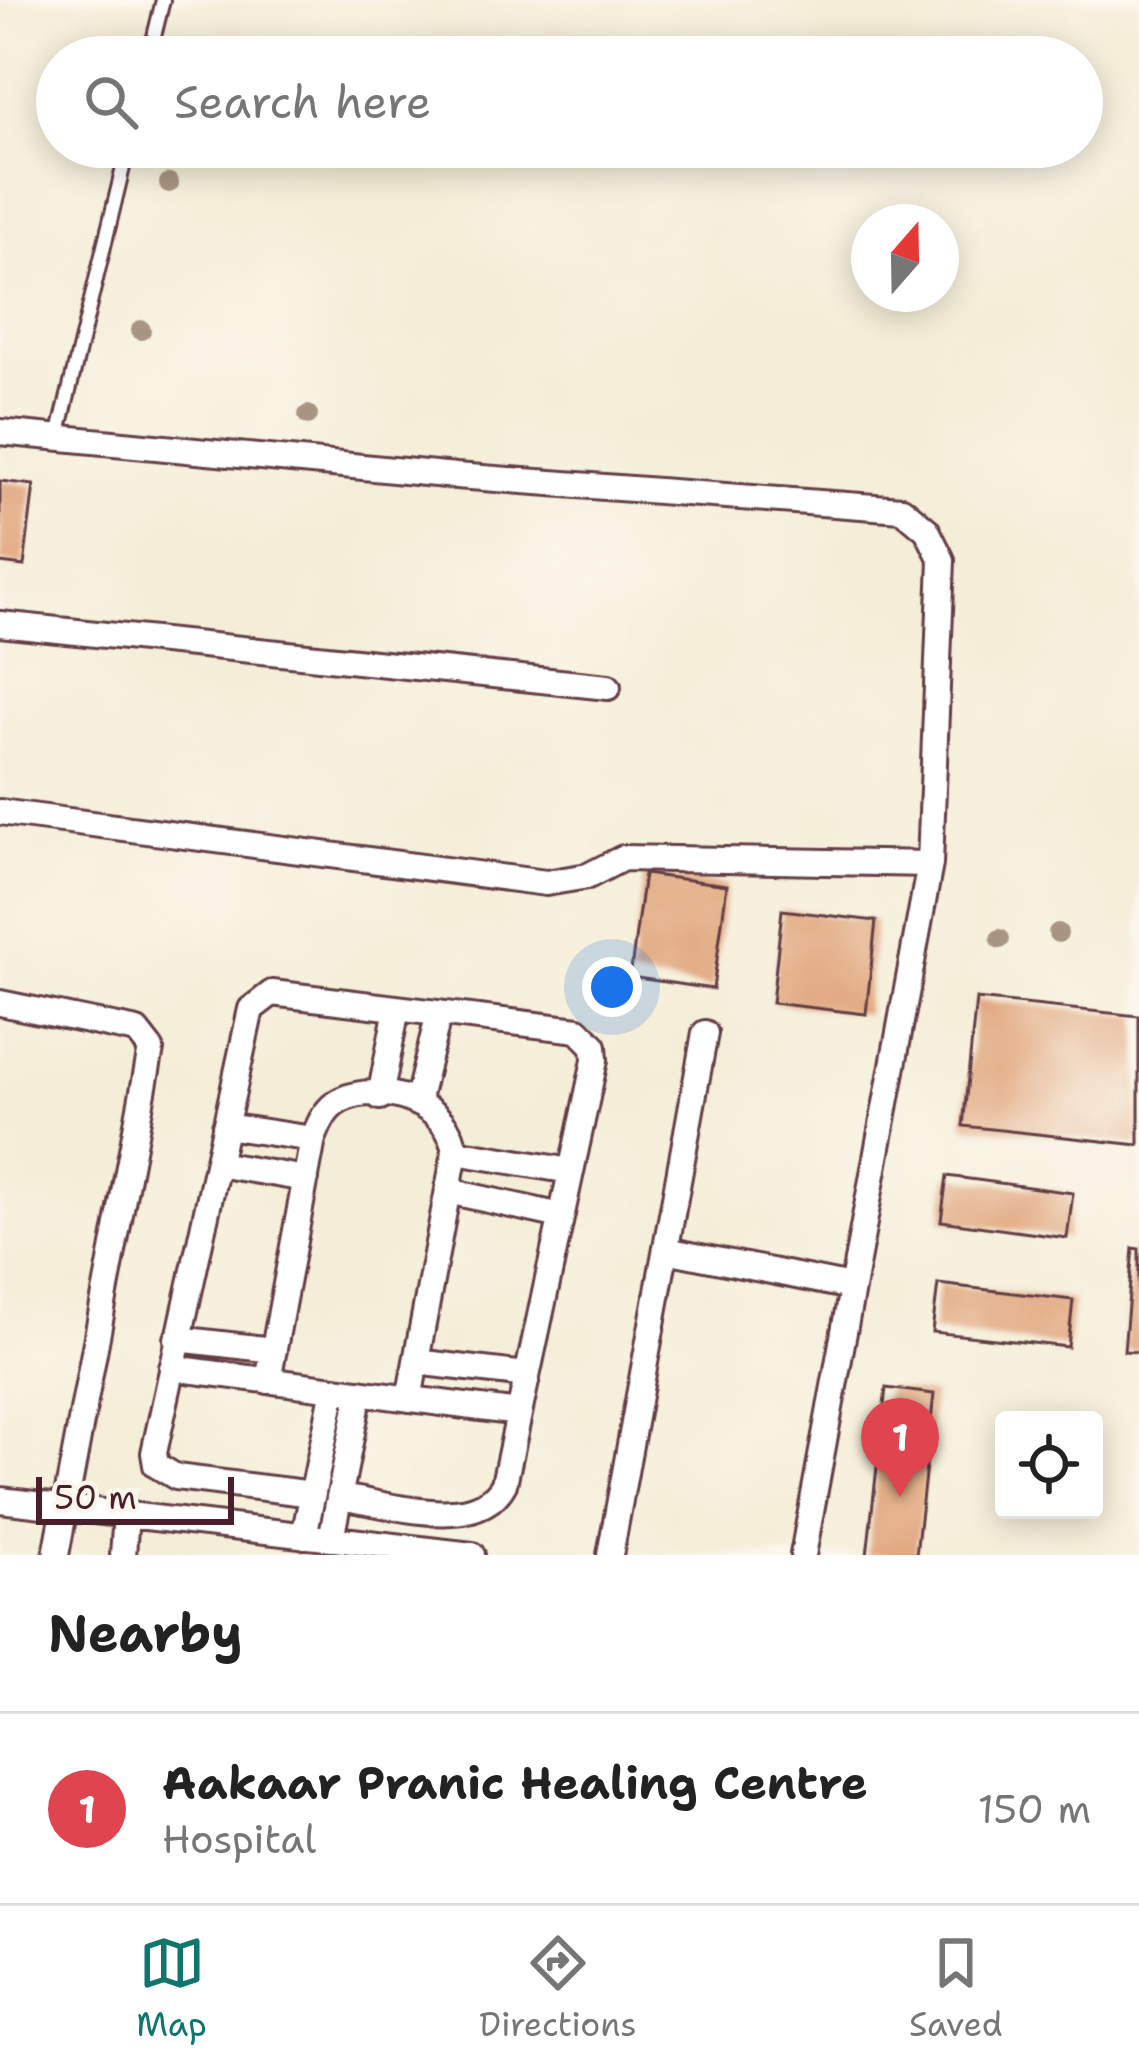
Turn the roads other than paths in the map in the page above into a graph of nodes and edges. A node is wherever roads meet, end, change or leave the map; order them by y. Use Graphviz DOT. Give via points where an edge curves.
graph roads {
  1 [pos="163,0"];
  2 [pos="154,36"];
  3 [pos="123,168"];
  4 [pos="0,432"];
  5 [pos="58,437"];
  6 [pos="0,625"];
  7 [pos="608,687"];
  8 [pos="0,812"];
  9 [pos="930,864"];
  10 [pos="0,1003"];
  11 [pos="397,1008"];
  12 [pos="439,1013"];
  13 [pos="705,1033"];
  14 [pos="380,1096"];
  15 [pos="417,1102"];
  16 [pos="225,1126"];
  17 [pos="314,1139"];
  18 [pos="455,1152"];
  19 [pos="217,1164"];
  20 [pos="571,1171"];
  21 [pos="306,1179"];
  22 [pos="448,1191"];
  23 [pos="561,1216"];
  24 [pos="665,1250"];
  25 [pos="851,1288"];
  26 [pos="177,1339"];
  27 [pos="274,1350"];
  28 [pos="416,1362"];
  29 [pos="172,1368"];
  30 [pos="527,1375"];
  31 [pos="268,1381"];
  32 [pos="334,1389"];
  33 [pos="360,1392"];
  34 [pos="409,1399"];
  35 [pos="519,1413"];
  36 [pos="313,1494"];
  37 [pos="339,1497"];
  38 [pos="0,1500"];
  39 [pos="62,1507"];
  40 [pos="126,1515"];
  41 [pos="304,1536"];
  42 [pos="331,1539"];
  43 [pos="385,1550"];
  44 [pos="56,1555"];
  45 [pos="123,1555"];
  46 [pos="472,1555"];
  47 [pos="610,1555"];
  48 [pos="802,1555"];
  1 -- 2 [label="lane"];
  3 -- 5 [label="lane"];
  4 -- 5 [label="street"];
  5 -- 9 [label="street" via="902,509 927,530 942,560"];
  6 -- 7 [label="street"];
  8 -- 9 [label="street" via="546,883 622,859"];
  9 -- 25 [label="street"];
  10 -- 39 [label="street" via="137,1031 152,1049"];
  11 -- 12 [label="street"];
  11 -- 14 [label="street"];
  11 -- 16 [label="street" via="263,995 251,1009"];
  12 -- 15 [label="street"];
  12 -- 20 [label="street" via="588,1037 595,1060"];
  13 -- 24 [label="street"];
  14 -- 15 [label="street"];
  14 -- 17 [label="street" via="341,1100"];
  15 -- 18 [label="street" via="447,1120"];
  16 -- 17 [label="street"];
  16 -- 19 [label="street"];
  17 -- 21 [label="street"];
  18 -- 20 [label="street"];
  18 -- 22 [label="street"];
  19 -- 21 [label="street"];
  19 -- 26 [label="street"];
  20 -- 23 [label="street"];
  21 -- 27 [label="street"];
  22 -- 23 [label="street"];
  22 -- 28 [label="street"];
  23 -- 30 [label="street"];
  24 -- 25 [label="street"];
  24 -- 47 [label="street"];
  25 -- 48 [label="street"];
  26 -- 27 [label="street"];
  26 -- 29 [label="street"];
  27 -- 31 [label="street"];
  28 -- 30 [label="street"];
  28 -- 34 [label="street"];
  29 -- 31 [label="street"];
  29 -- 36 [label="street" via="154,1453 164,1472"];
  30 -- 35 [label="street"];
  31 -- 32 [label="street"];
  32 -- 33 [label="street"];
  32 -- 36 [label="street"];
  33 -- 34 [label="street"];
  33 -- 37 [label="street"];
  34 -- 35 [label="street"];
  35 -- 37 [label="street" via="504,1484 469,1514"];
  36 -- 41 [label="street"];
  37 -- 42 [label="street"];
  38 -- 39 [label="street"];
  39 -- 40 [label="street"];
  39 -- 44 [label="street"];
  40 -- 41 [label="street"];
  40 -- 45 [label="street"];
  41 -- 42 [label="street"];
  42 -- 43 [label="street"];
  43 -- 46 [label="street"];
}
